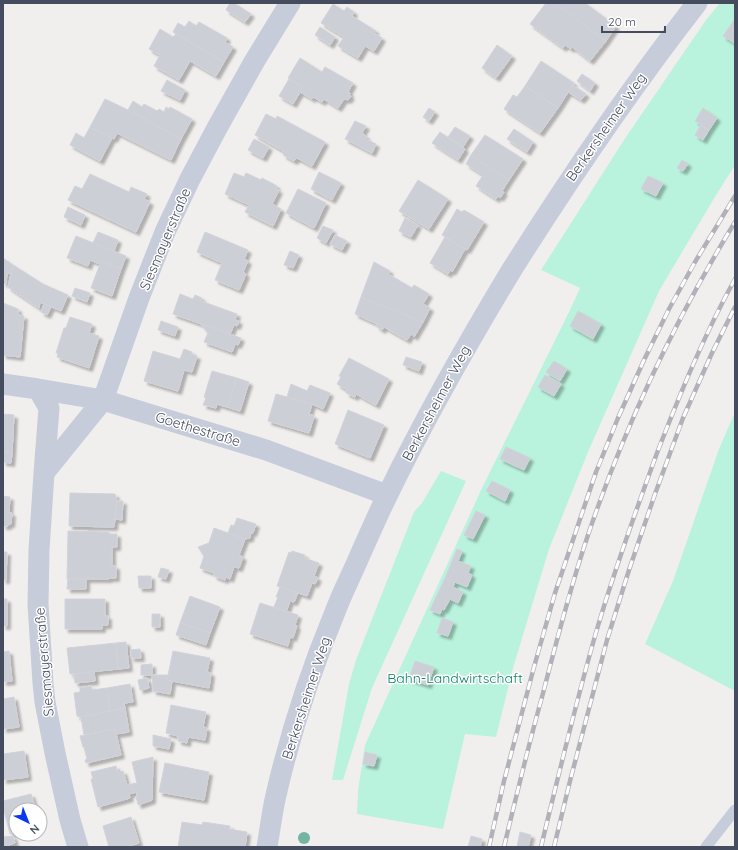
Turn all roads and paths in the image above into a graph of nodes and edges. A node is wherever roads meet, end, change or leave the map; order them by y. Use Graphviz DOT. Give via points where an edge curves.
graph roads {
  1 [pos="290,3"];
  2 [pos="697,3"];
  3 [pos="3,384"];
  4 [pos="38,389"];
  5 [pos="103,400"];
  6 [pos="44,473"];
  7 [pos="387,495"];
  8 [pos="735,810"];
  9 [pos="78,847"];
  10 [pos="267,847"];
  11 [pos="706,847"];
  1 -- 5 [label="street, Siesmayerstraße" via="217,128 165,232"];
  2 -- 7 [label="street, Berkersheimer Weg" via="609,122 539,226 444,386"];
  3 -- 4 [label="street, Goethestraße"];
  4 -- 5 [label="street, Goethestraße"];
  4 -- 6 [label="street, Siesmayerstraße" via="49,408"];
  5 -- 6 [label="street, Siesmayerstraße"];
  5 -- 7 [label="street, Goethestraße" via="266,450"];
  6 -- 9 [label="street, Siesmayerstraße" via="38,604 43,683 55,753"];
  7 -- 10 [label="street, Berkersheimer Weg" via="319,652 285,760"];
  8 -- 11 [label="lane"];
}
